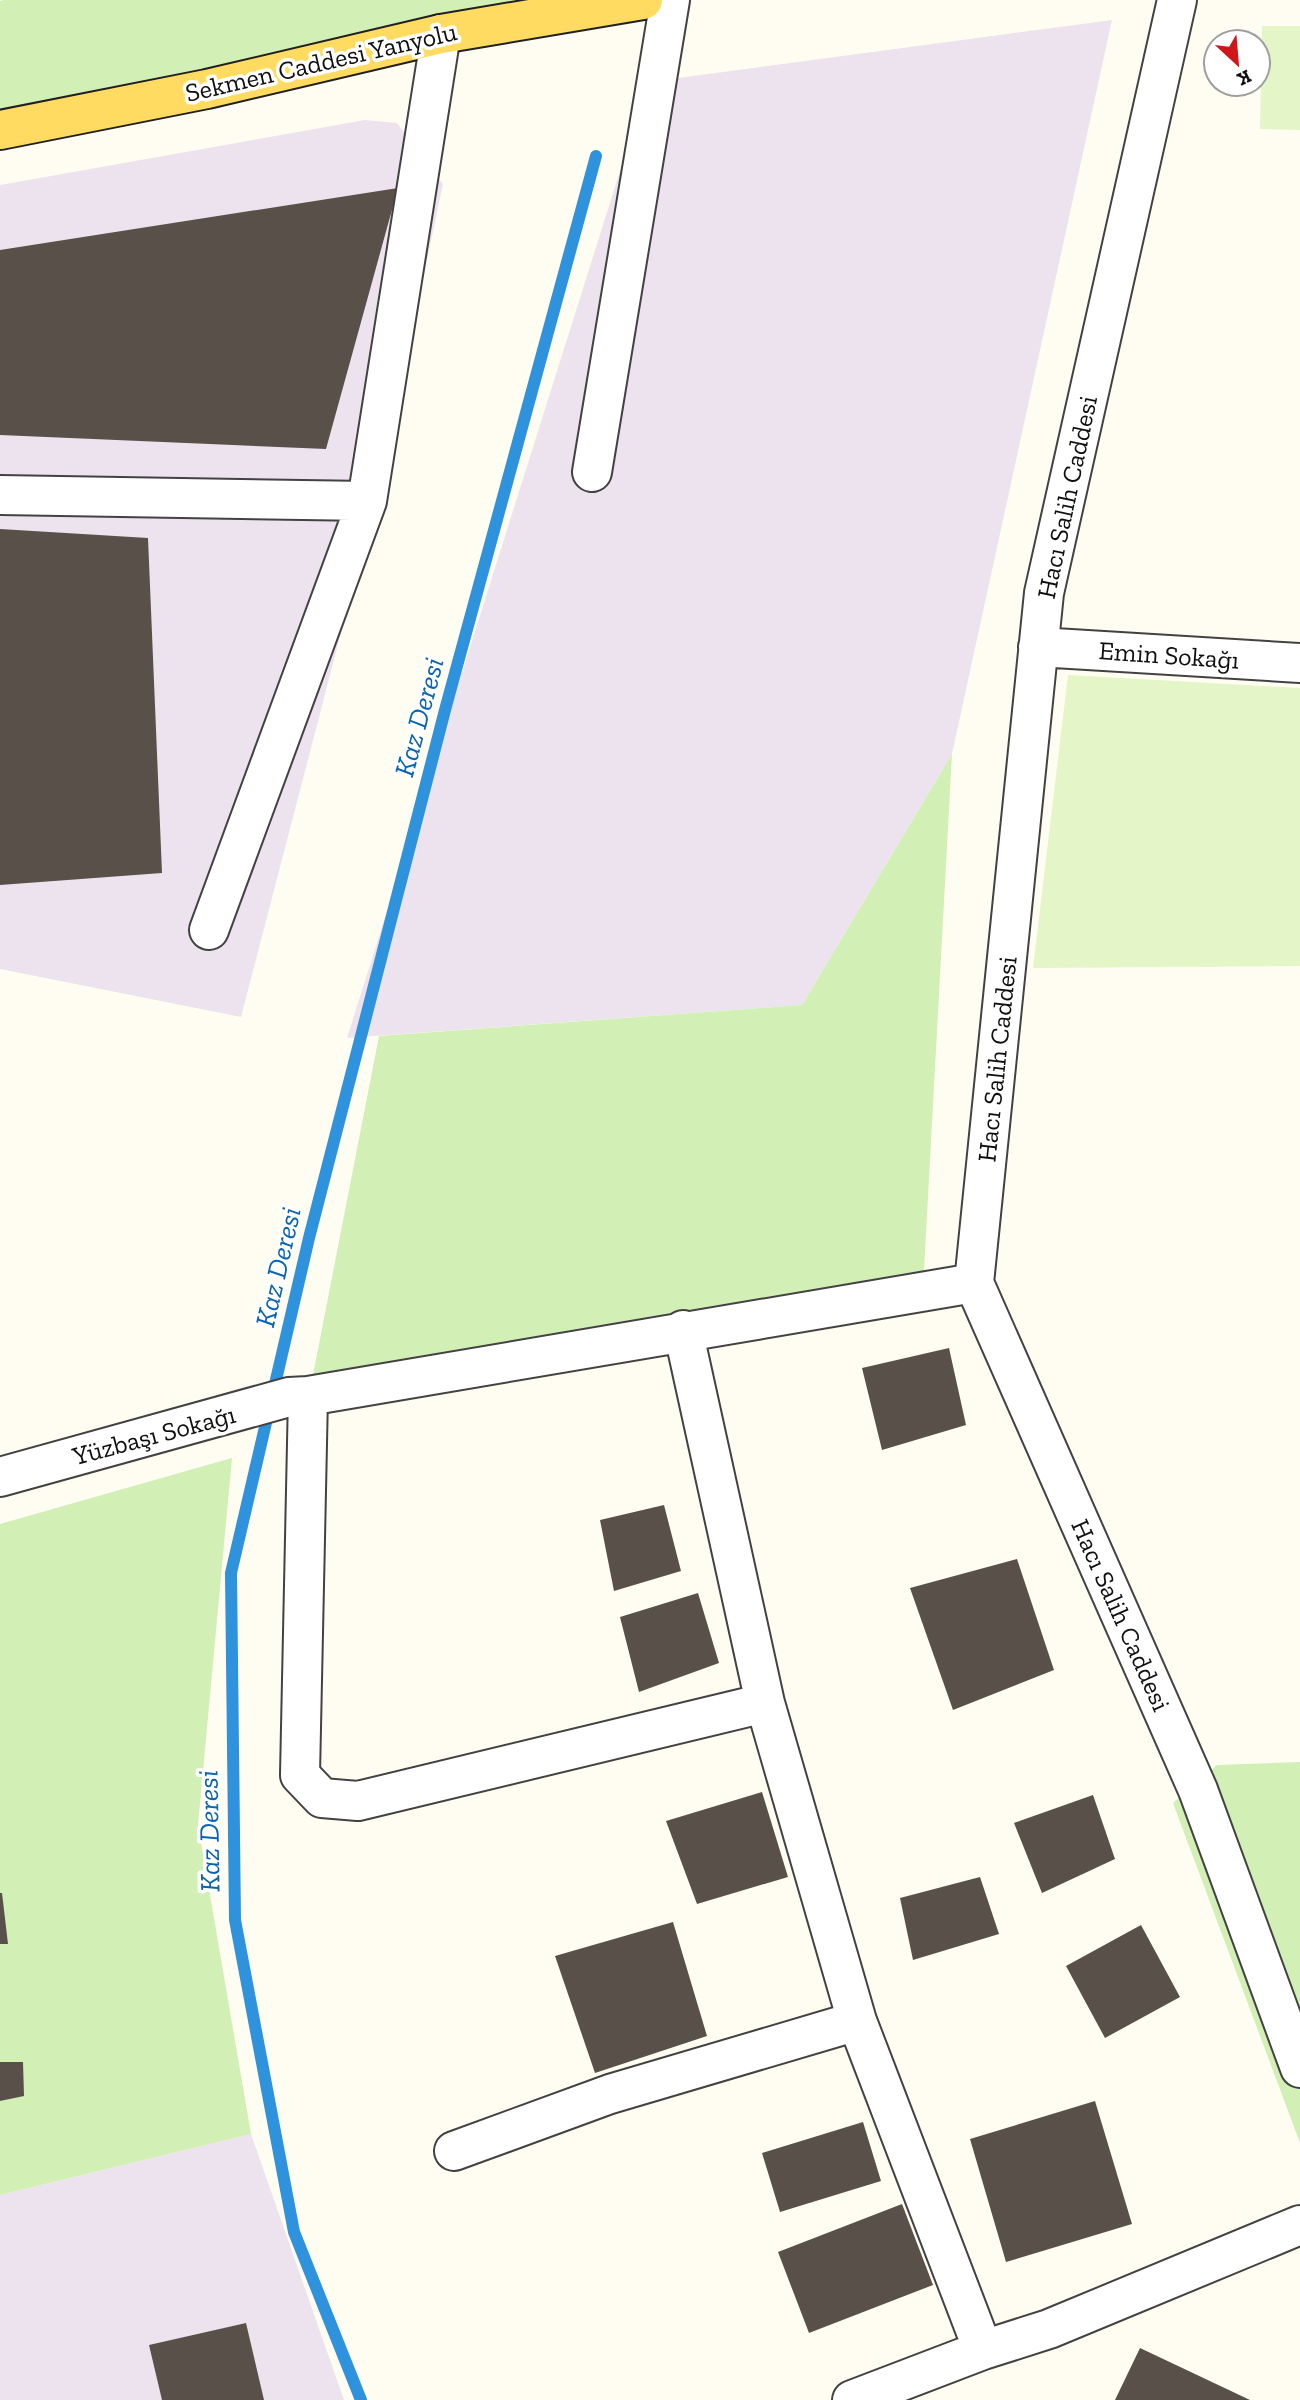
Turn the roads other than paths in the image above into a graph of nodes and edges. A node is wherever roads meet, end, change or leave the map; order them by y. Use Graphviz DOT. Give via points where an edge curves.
graph roads {
  1 [pos="643,0"];
  2 [pos="670,0"];
  3 [pos="1177,0"];
  4 [pos="440,34"];
  5 [pos="0,130"];
  6 [pos="592,472"];
  7 [pos="0,495"];
  8 [pos="366,501"];
  9 [pos="1038,647"];
  10 [pos="1300,663"];
  11 [pos="209,930"];
  12 [pos="974,1283"];
  13 [pos="683,1330"];
  14 [pos="299,1397"];
  15 [pos="0,1477"];
  16 [pos="765,1703"];
  17 [pos="857,2021"];
  18 [pos="1300,2068"];
  19 [pos="454,2151"];
  20 [pos="1300,2225"];
  21 [pos="983,2350"];
  22 [pos="852,2400"];
  1 -- 4 [label="main road, Sekmen Caddesi Yanyolu"];
  2 -- 6 [label="street"];
  3 -- 9 [label="street, Hacı Salih Caddesi" via="1044,593"];
  4 -- 5 [label="main road, Sekmen Caddesi Yanyolu" via="207,89"];
  4 -- 8 [label="street"];
  7 -- 8 [label="street"];
  8 -- 11 [label="street"];
  9 -- 10 [label="street, Emin Sokağı"];
  9 -- 12 [label="street, Hacı Salih Caddesi"];
  12 -- 13 [label="street, Yüzbaşı Sokağı"];
  12 -- 18 [label="street, Hacı Salih Caddesi" via="1198,1790"];
  13 -- 14 [label="street, Yüzbaşı Sokağı"];
  13 -- 16 [label="street"];
  14 -- 15 [label="street, Yüzbaşı Sokağı"];
  14 -- 16 [label="street" via="300,1775 322,1798 358,1801"];
  16 -- 17 [label="street"];
  17 -- 19 [label="street" via="610,2094"];
  17 -- 21 [label="street"];
  20 -- 21 [label="street" via="1061,2324"];
  21 -- 22 [label="street"];
}
